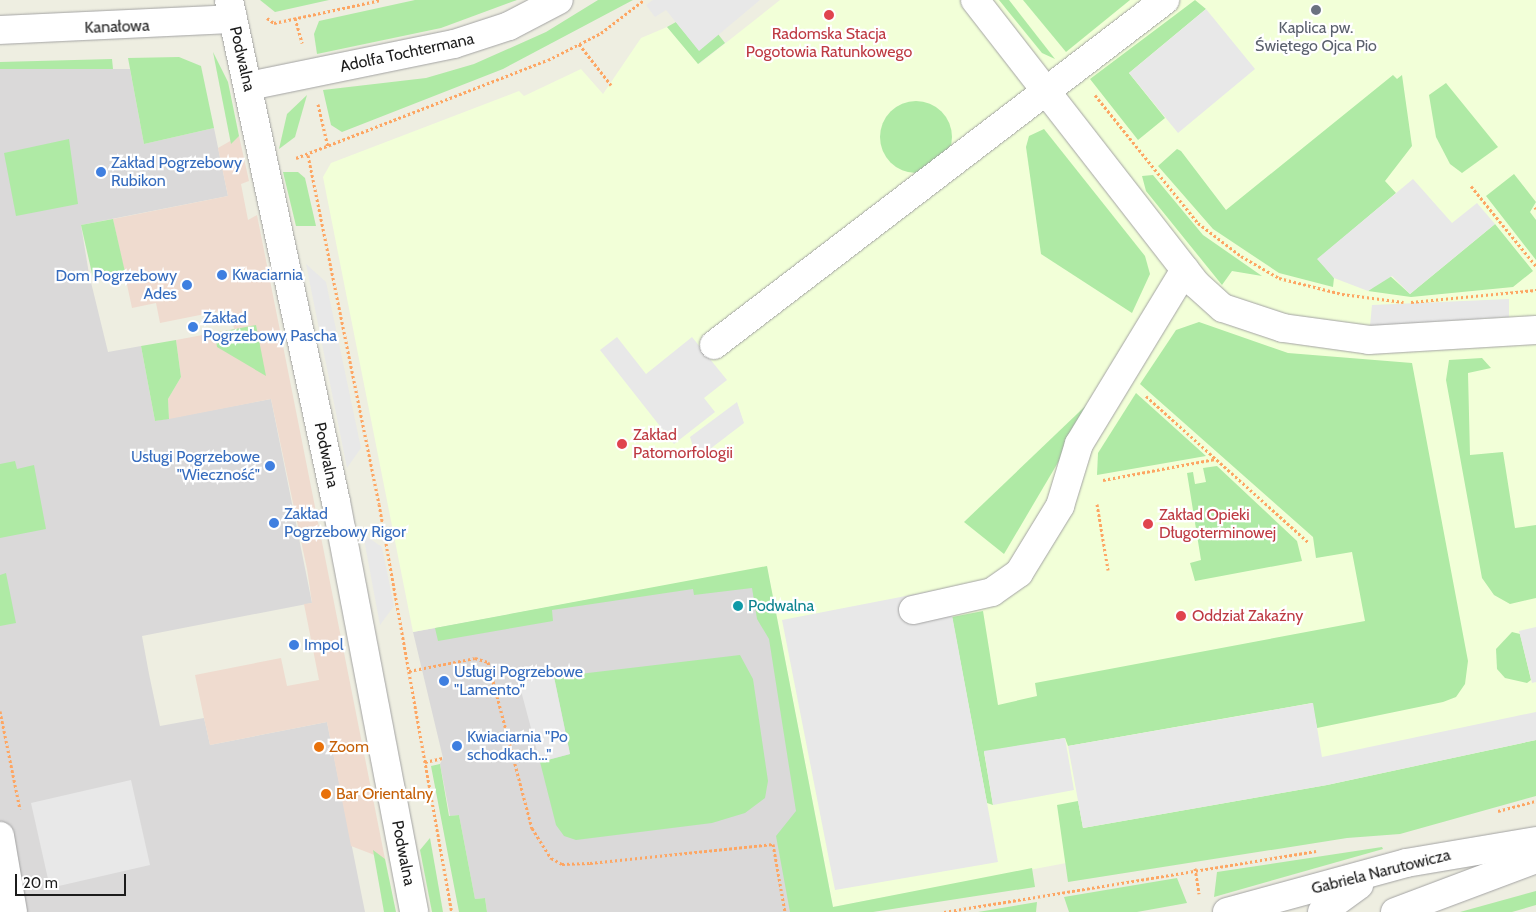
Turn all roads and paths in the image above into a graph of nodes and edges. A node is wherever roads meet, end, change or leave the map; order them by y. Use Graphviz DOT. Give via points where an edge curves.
graph roads {
  1 [pos="380,0"];
  2 [pos="558,0"];
  3 [pos="644,0"];
  4 [pos="975,0"];
  5 [pos="1165,0"];
  6 [pos="231,10"];
  7 [pos="274,23"];
  8 [pos="0,30"];
  9 [pos="579,44"];
  10 [pos="1076,71"];
  11 [pos="610,85"];
  12 [pos="249,86"];
  13 [pos="1047,93"];
  14 [pos="308,155"];
  15 [pos="265,166"];
  16 [pos="1471,186"];
  17 [pos="1536,266"];
  18 [pos="1185,270"];
  19 [pos="1536,290"];
  20 [pos="1536,330"];
  21 [pos="714,345"];
  22 [pos="1140,390"];
  23 [pos="1216,459"];
  24 [pos="1093,482"];
  25 [pos="1096,501"];
  26 [pos="1309,543"];
  27 [pos="1108,570"];
  28 [pos="913,610"];
  29 [pos="409,671"];
  30 [pos="443,758"];
  31 [pos="425,762"];
  32 [pos="0,836"];
  33 [pos="1536,841"];
  34 [pos="1322,850"];
  35 [pos="1536,859"];
  36 [pos="1406,863"];
  37 [pos="1195,868"];
  38 [pos="1200,901"];
  39 [pos="1406,910"];
  40 [pos="13,912"];
  41 [pos="414,912"];
  42 [pos="452,912"];
  43 [pos="785,912"];
  44 [pos="944,912"];
  45 [pos="1227,912"];
  46 [pos="1322,912"];
  1 -- 7 [label="path"];
  2 -- 12 [label="street, Adolfa Tochtermana" via="509,26 463,42"];
  3 -- 9 [label="path" via="602,33"];
  4 -- 13 [label="street"];
  5 -- 10 [label="street"];
  6 -- 8 [label="street, Kanałowa"];
  6 -- 12 [label="street, Podwalna"];
  9 -- 11 [label="path"];
  9 -- 14 [label="path" via="507,79"];
  10 -- 13 [label="street"];
  10 -- 19 [label="path" via="1198,223 1222,243 1279,278 1342,294 1402,302"];
  12 -- 15 [label="street, Podwalna"];
  13 -- 18 [label="street"];
  13 -- 21 [label="street"];
  14 -- 15 [label="path"];
  14 -- 29 [label="path"];
  15 -- 41 [label="street, Podwalna" via="336,502"];
  16 -- 17 [label="path"];
  18 -- 20 [label="street" via="1223,308 1283,328 1369,340"];
  18 -- 28 [label="street" via="1079,444 1060,506 1019,573 986,594"];
  22 -- 23 [label="path"];
  23 -- 24 [label="path"];
  23 -- 26 [label="path"];
  25 -- 27 [label="path"];
  29 -- 31 [label="path"];
  29 -- 43 [label="path" via="475,658 488,662 532,828 552,858 562,864 590,863 773,844"];
  30 -- 31 [label="path"];
  31 -- 42 [label="path"];
  32 -- 40 [label="street"];
  33 -- 36 [label="street, Gabriela Narutowicza"];
  34 -- 37 [label="path"];
  35 -- 39 [label="street"];
  36 -- 45 [label="street, Gabriela Narutowicza"];
  36 -- 46 [label="street" via="1370,878"];
  37 -- 38 [label="path"];
  37 -- 44 [label="path"];
}
